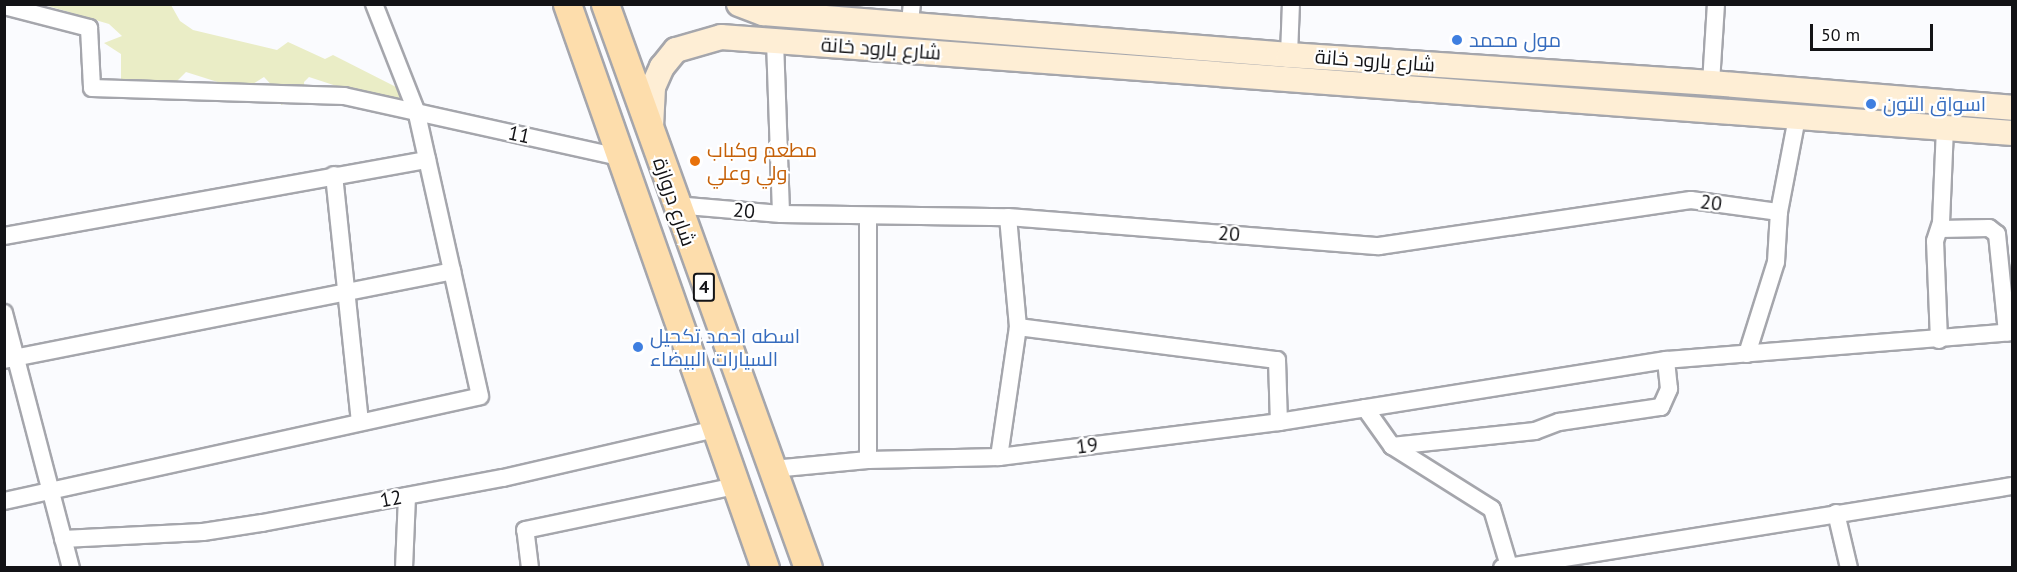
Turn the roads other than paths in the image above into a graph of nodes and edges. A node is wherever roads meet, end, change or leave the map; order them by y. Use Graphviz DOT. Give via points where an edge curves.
graph roads {
  1 [pos="374,4"];
  2 [pos="567,4"];
  3 [pos="605,4"];
  4 [pos="740,4"];
  5 [pos="1291,4"];
  6 [pos="1716,4"];
  7 [pos="4,6"];
  8 [pos="764,9"];
  9 [pos="911,13"];
  10 [pos="767,40"];
  11 [pos="1289,56"];
  12 [pos="1711,83"];
  13 [pos="1873,96"];
  14 [pos="2013,108"];
  15 [pos="417,112"];
  16 [pos="1797,118"];
  17 [pos="1870,123"];
  18 [pos="1945,127"];
  19 [pos="2013,133"];
  20 [pos="653,142"];
  21 [pos="620,157"];
  22 [pos="426,160"];
  23 [pos="334,175"];
  24 [pos="675,205"];
  25 [pos="1779,212"];
  26 [pos="781,214"];
  27 [pos="868,216"];
  28 [pos="1008,217"];
  29 [pos="1940,229"];
  30 [pos="4,236"];
  31 [pos="452,271"];
  32 [pos="344,295"];
  33 [pos="4,313"];
  34 [pos="1018,327"];
  35 [pos="2010,332"];
  36 [pos="1939,340"];
  37 [pos="1747,354"];
  38 [pos="10,359"];
  39 [pos="1666,360"];
  40 [pos="1365,408"];
  41 [pos="360,422"];
  42 [pos="1280,422"];
  43 [pos="715,429"];
  44 [pos="1392,446"];
  45 [pos="999,457"];
  46 [pos="868,460"];
  47 [pos="773,469"];
  48 [pos="735,486"];
  49 [pos="2013,486"];
  50 [pos="50,493"];
  51 [pos="407,496"];
  52 [pos="4,501"];
  53 [pos="1836,513"];
  54 [pos="63,538"];
  55 [pos="71,567"];
  56 [pos="404,567"];
  57 [pos="530,567"];
  58 [pos="764,567"];
  59 [pos="808,567"];
  60 [pos="1505,567"];
  61 [pos="1849,567"];
  1 -- 15 [label="street"];
  2 -- 21 [label="main road, شارع دروازة / 4"];
  3 -- 20 [label="main road, شارع دروازة / 4"];
  4 -- 8 [label="main road, شارع بارود خانة"];
  5 -- 11 [label="street"];
  6 -- 12 [label="street"];
  7 -- 15 [label="street, 11" via="89,28 92,88 344,96"];
  8 -- 9 [label="main road, شارع بارود خانة"];
  8 -- 10 [label="street"];
  9 -- 11 [label="main road, شارع بارود خانة"];
  10 -- 16 [label="main road, شارع بارود خانة"];
  10 -- 20 [label="main road, شارع بارود خانة" via="721,37 676,50 653,87"];
  10 -- 26 [label="street"];
  11 -- 12 [label="main road, شارع بارود خانة"];
  12 -- 13 [label="main road, شارع بارود خانة"];
  13 -- 14 [label="main road, شارع بارود خانة"];
  13 -- 17 [label="main road"];
  15 -- 21 [label="street, 11"];
  15 -- 22 [label="street"];
  16 -- 17 [label="main road, شارع بارود خانة"];
  16 -- 25 [label="street"];
  17 -- 18 [label="main road, شارع بارود خانة"];
  18 -- 19 [label="main road, شارع بارود خانة"];
  18 -- 29 [label="street"];
  20 -- 24 [label="main road, شارع دروازة / 4"];
  21 -- 43 [label="main road, شارع دروازة / 4"];
  22 -- 23 [label="street"];
  22 -- 31 [label="street"];
  23 -- 30 [label="street"];
  23 -- 32 [label="street"];
  24 -- 26 [label="street, 20"];
  24 -- 47 [label="main road, شارع دروازة / 4"];
  25 -- 28 [label="street, 20" via="1691,200 1379,246"];
  25 -- 37 [label="street" via="1776,262"];
  26 -- 27 [label="street, 20"];
  27 -- 28 [label="street, 20"];
  27 -- 46 [label="street"];
  28 -- 34 [label="street"];
  29 -- 35 [label="street" via="1989,228 1997,234"];
  29 -- 36 [label="street" via="1935,241"];
  31 -- 32 [label="street"];
  31 -- 41 [label="street" via="480,396"];
  32 -- 38 [label="street"];
  32 -- 41 [label="street"];
  33 -- 38 [label="street"];
  34 -- 42 [label="street" via="1277,360"];
  34 -- 45 [label="street"];
  35 -- 36 [label="street, 19"];
  36 -- 37 [label="street, 19"];
  37 -- 39 [label="street, 19"];
  38 -- 50 [label="street"];
  39 -- 40 [label="street, 19"];
  39 -- 44 [label="street" via="1669,389 1661,407 1558,422 1535,431"];
  40 -- 42 [label="street, 19"];
  40 -- 44 [label="street"];
  41 -- 50 [label="street"];
  42 -- 45 [label="street, 19"];
  43 -- 48 [label="main road, شارع دروازة / 4"];
  43 -- 51 [label="street, 12"];
  44 -- 60 [label="street" via="1492,508"];
  45 -- 46 [label="street, 19"];
  46 -- 47 [label="street, 19"];
  47 -- 59 [label="main road, شارع دروازة / 4"];
  48 -- 57 [label="street" via="525,530"];
  48 -- 58 [label="main road, شارع دروازة / 4"];
  49 -- 53 [label="street"];
  50 -- 52 [label="street"];
  50 -- 54 [label="street"];
  51 -- 54 [label="street, 12" via="203,532"];
  51 -- 56 [label="street"];
  53 -- 60 [label="street"];
  53 -- 61 [label="street"];
  54 -- 55 [label="street"];
}
